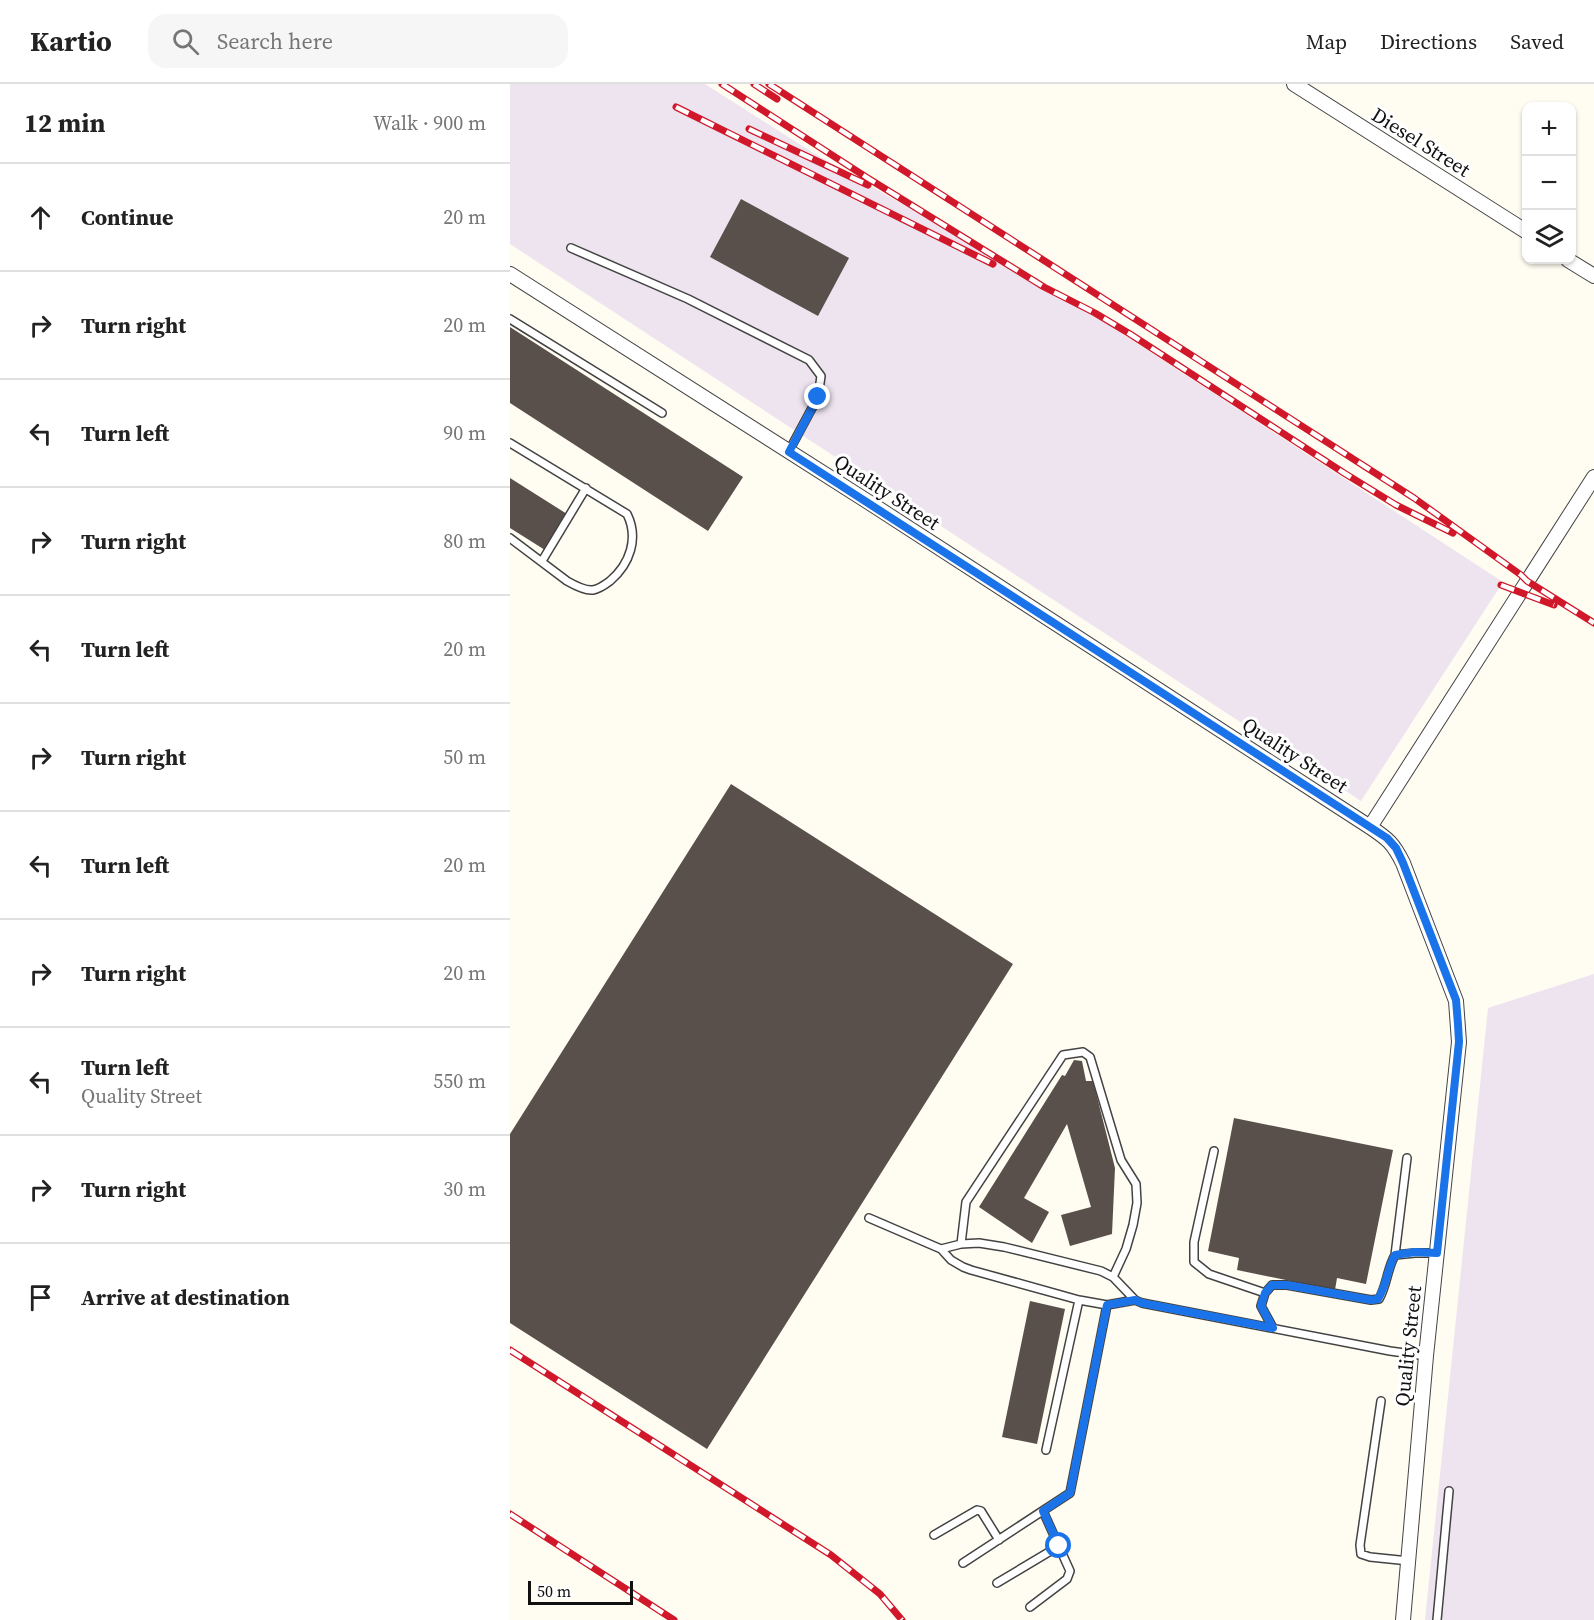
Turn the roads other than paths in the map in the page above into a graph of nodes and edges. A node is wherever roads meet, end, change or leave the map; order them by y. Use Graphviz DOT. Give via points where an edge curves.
graph roads {
  1 [pos="1294,84"];
  2 [pos="1522,229"];
  3 [pos="571,248"];
  4 [pos="1574,264"];
  5 [pos="510,274"];
  6 [pos="1594,276"];
  7 [pos="510,319"];
  8 [pos="662,412"];
  9 [pos="510,443"];
  10 [pos="789,452"];
  11 [pos="1594,477"];
  12 [pos="586,488"];
  13 [pos="510,538"];
  14 [pos="542,561"];
  15 [pos="1370,827"];
  16 [pos="1214,1151"];
  17 [pos="1407,1158"];
  18 [pos="870,1218"];
  19 [pos="961,1244"];
  20 [pos="941,1249"];
  21 [pos="1437,1253"];
  22 [pos="1395,1255"];
  23 [pos="1113,1277"];
  24 [pos="1265,1293"];
  25 [pos="1079,1300"];
  26 [pos="1135,1300"];
  27 [pos="1107,1305"];
  28 [pos="1273,1328"];
  29 [pos="1426,1356"];
  30 [pos="1381,1401"];
  31 [pos="1046,1450"];
  32 [pos="1449,1491"];
  33 [pos="1043,1511"];
  34 [pos="934,1535"];
  35 [pos="999,1540"];
  36 [pos="1059,1546"];
  37 [pos="1408,1561"];
  38 [pos="963,1563"];
  39 [pos="997,1583"];
  40 [pos="1030,1607"];
  41 [pos="1402,1620"];
  42 [pos="1437,1620"];
  1 -- 2 [label="street, Diesel Street"];
  3 -- 10 [label="lane" via="688,298 809,360 821,376 818,397"];
  4 -- 6 [label="street"];
  5 -- 10 [label="street, Quality Street"];
  7 -- 8 [label="lane"];
  9 -- 12 [label="lane"];
  10 -- 15 [label="street, Quality Street"];
  11 -- 15 [label="street"];
  12 -- 14 [label="lane"];
  12 -- 14 [label="lane" via="627,514 631,521 633,540 626,562 612,579 594,590 567,581"];
  13 -- 14 [label="lane"];
  15 -- 21 [label="street, Quality Street" via="1396,848 1456,1000 1459,1042"];
  16 -- 24 [label="lane" via="1194,1242 1194,1262 1209,1274"];
  17 -- 22 [label="lane"];
  18 -- 20 [label="lane"];
  19 -- 20 [label="lane"];
  19 -- 23 [label="lane" via="1004,1247"];
  19 -- 23 [label="lane" via="966,1203 1063,1055 1083,1052 1090,1057 1121,1160 1136,1184 1133,1226"];
  20 -- 25 [label="lane" via="951,1260 971,1270"];
  21 -- 22 [label="lane"];
  21 -- 29 [label="street, Quality Street"];
  22 -- 24 [label="lane" via="1378,1299 1287,1285 1272,1285"];
  23 -- 26 [label="lane"];
  24 -- 28 [label="lane" via="1261,1306"];
  25 -- 27 [label="lane"];
  25 -- 31 [label="lane"];
  26 -- 27 [label="lane"];
  26 -- 28 [label="lane"];
  27 -- 33 [label="lane" via="1070,1493"];
  28 -- 29 [label="lane"];
  29 -- 37 [label="street, Quality Street"];
  30 -- 37 [label="lane" via="1361,1554"];
  32 -- 42 [label="lane"];
  33 -- 35 [label="lane"];
  33 -- 36 [label="lane"];
  34 -- 35 [label="lane" via="977,1510"];
  35 -- 38 [label="lane"];
  36 -- 39 [label="lane"];
  36 -- 40 [label="lane" via="1070,1571 1067,1579"];
  37 -- 41 [label="street, Quality Street"];
}
